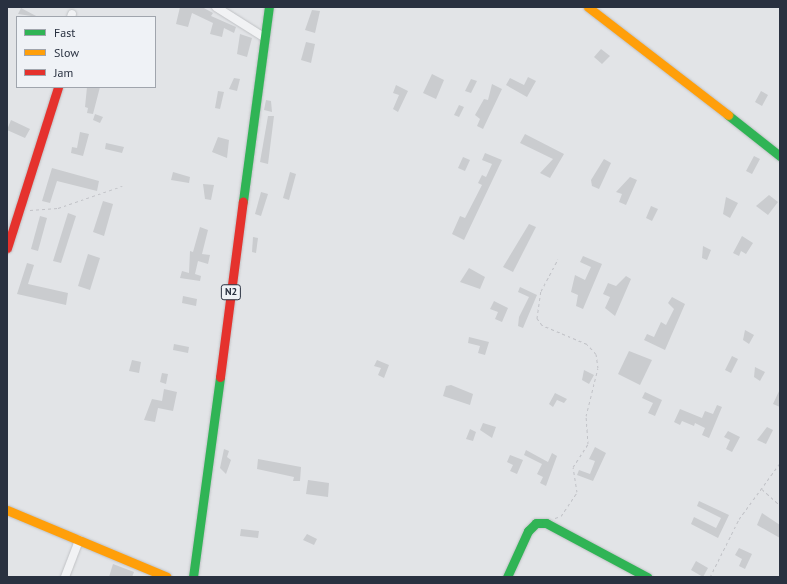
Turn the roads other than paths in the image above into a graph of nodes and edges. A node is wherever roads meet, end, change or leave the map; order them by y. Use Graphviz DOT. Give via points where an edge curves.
graph roads {
  1 [pos="216,7"];
  2 [pos="269,7"];
  3 [pos="588,7"];
  4 [pos="228,10"];
  5 [pos="265,38"];
  6 [pos="58,88"];
  7 [pos="780,156"];
  8 [pos="9,236"];
  9 [pos="7,248"];
  10 [pos="7,510"];
  11 [pos="79,540"];
  12 [pos="65,577"];
  13 [pos="167,577"];
  14 [pos="193,577"];
  15 [pos="507,577"];
  16 [pos="646,577"];
  1 -- 4 [label="street"];
  2 -- 5 [label="main road, N2"];
  3 -- 7 [label="main road"];
  4 -- 5 [label="street"];
  5 -- 14 [label="main road, N2"];
  6 -- 8 [label="main road" via="20,211"];
  8 -- 9 [label="main road"];
  10 -- 11 [label="main road"];
  11 -- 12 [label="street"];
  11 -- 13 [label="main road"];
  15 -- 16 [label="main road" via="528,531 536,523 546,522"];
}
